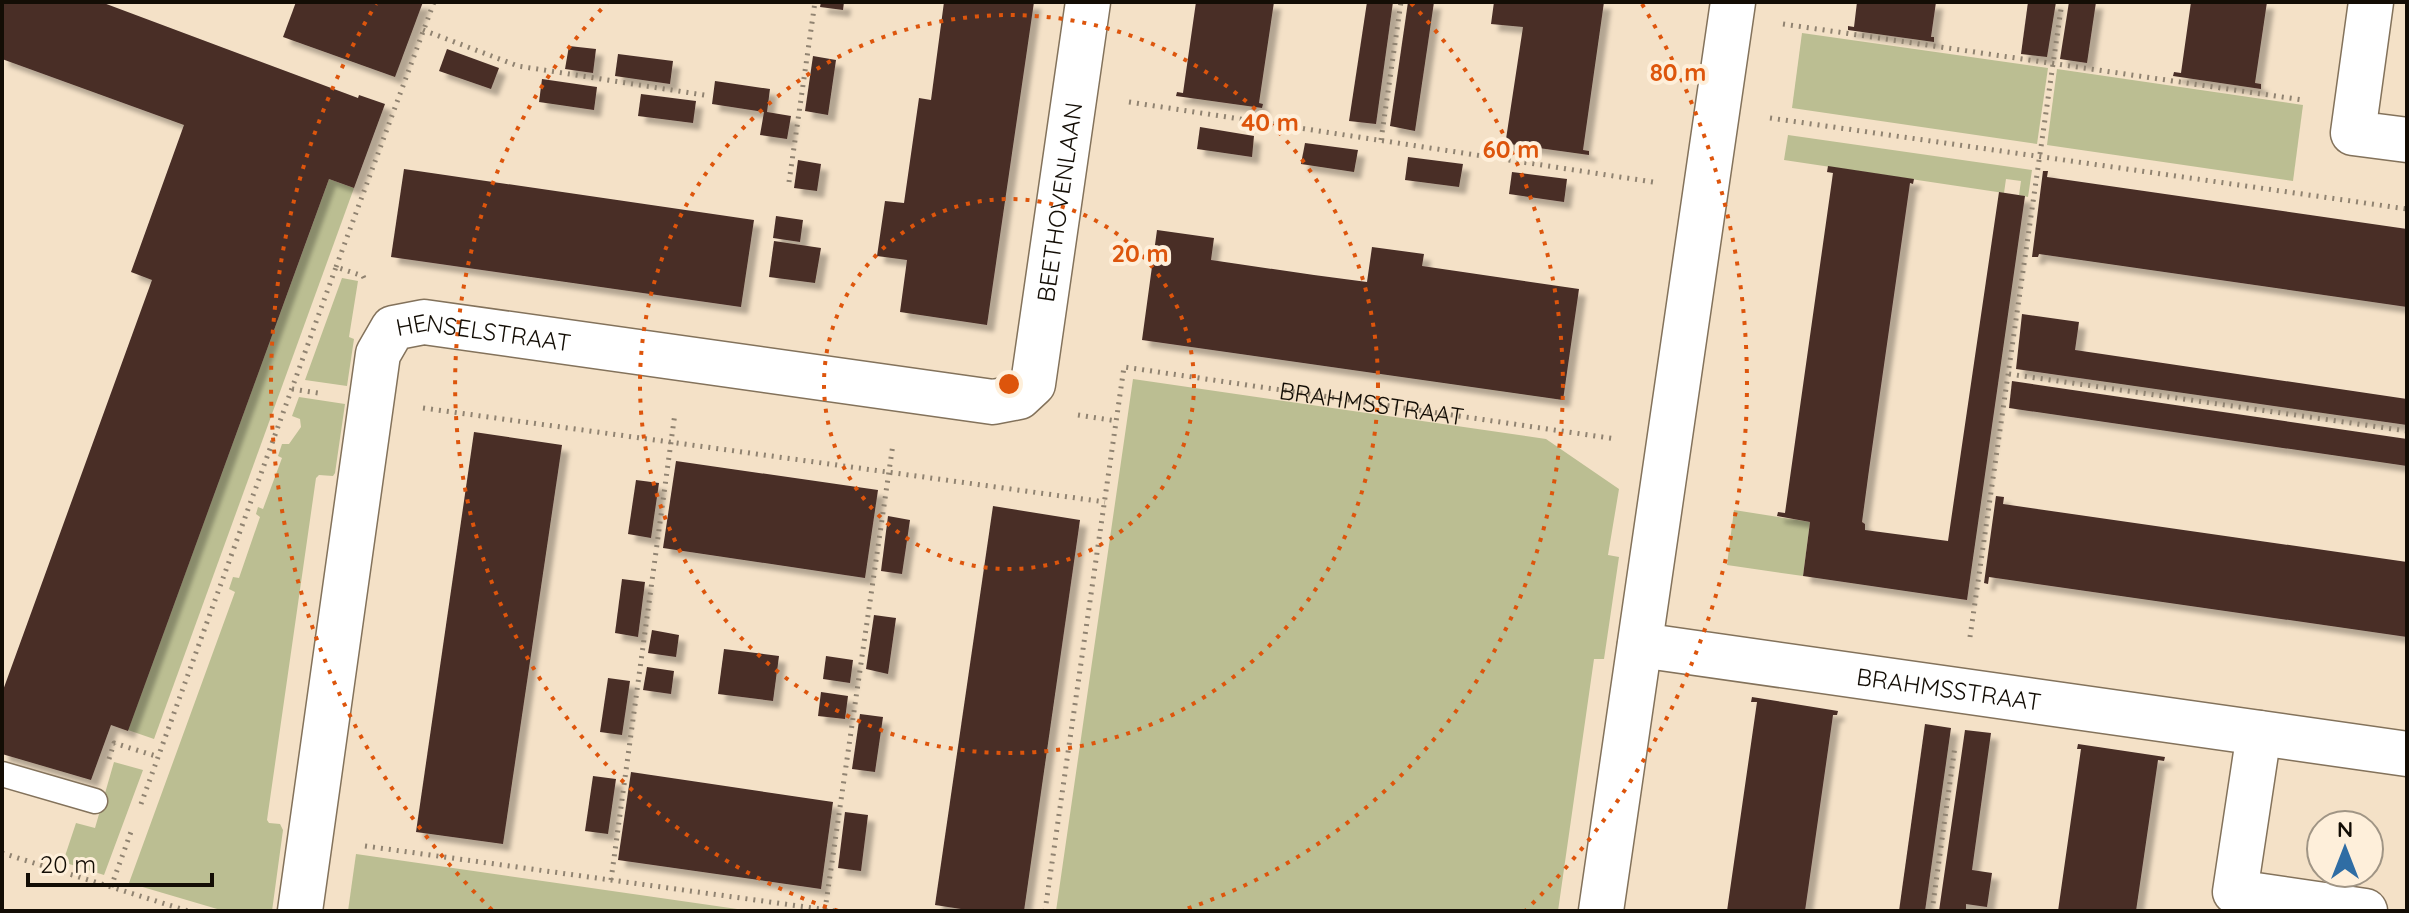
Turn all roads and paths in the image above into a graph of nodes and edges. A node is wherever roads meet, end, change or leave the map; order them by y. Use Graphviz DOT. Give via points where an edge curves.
graph roads {
  1 [pos="434,2"];
  2 [pos="815,2"];
  3 [pos="1088,2"];
  4 [pos="1401,2"];
  5 [pos="2062,2"];
  6 [pos="2371,2"];
  7 [pos="1732,9"];
  8 [pos="423,30"];
  9 [pos="2053,64"];
  10 [pos="1075,94"];
  11 [pos="710,96"];
  12 [pos="2356,108"];
  13 [pos="1717,110"];
  14 [pos="1381,140"];
  15 [pos="2407,140"];
  16 [pos="2039,156"];
  17 [pos="789,182"];
  18 [pos="1706,190"];
  19 [pos="2407,209"];
  20 [pos="336,267"];
  21 [pos="393,328"];
  22 [pos="682,358"];
  23 [pos="2009,374"];
  24 [pos="292,389"];
  25 [pos="901,389"];
  26 [pos="1019,397"];
  27 [pos="372,400"];
  28 [pos="2407,431"];
  29 [pos="671,442"];
  30 [pos="1668,447"];
  31 [pos="889,472"];
  32 [pos="1105,502"];
  33 [pos="1640,645"];
  34 [pos="1963,691"];
  35 [pos="2259,733"];
  36 [pos="2407,754"];
  37 [pos="2,774"];
  38 [pos="95,801"];
  39 [pos="309,839"];
  40 [pos="2,853"];
  41 [pos="611,880"];
  42 [pos="111,887"];
  43 [pos="825,910"];
  44 [pos="188,911"];
  45 [pos="300,911"];
  46 [pos="835,911"];
  47 [pos="1045,911"];
  48 [pos="1601,911"];
  49 [pos="1932,911"];
  50 [pos="2365,911"];
  1 -- 8 [label="path"];
  2 -- 17 [label="path"];
  3 -- 10 [label="street, BEETHOVENLAAN"];
  4 -- 14 [label="path"];
  5 -- 9 [label="path"];
  6 -- 12 [label="street"];
  7 -- 9 [label="path"];
  7 -- 13 [label="street"];
  8 -- 11 [label="path" via="518,66"];
  8 -- 20 [label="path"];
  9 -- 12 [label="path"];
  9 -- 16 [label="path"];
  10 -- 14 [label="path"];
  10 -- 26 [label="street, BEETHOVENLAAN" via="1033,384"];
  12 -- 15 [label="street" via="2353,133"];
  13 -- 16 [label="path"];
  13 -- 18 [label="street"];
  14 -- 18 [label="path"];
  16 -- 19 [label="path"];
  16 -- 23 [label="path"];
  18 -- 30 [label="street"];
  20 -- 21 [label="path" via="363,276"];
  20 -- 24 [label="path"];
  21 -- 22 [label="street, HENSELSTRAAT" via="424,322"];
  21 -- 27 [label="street, HENSELSTRAAT" via="378,354"];
  22 -- 25 [label="street, HENSELSTRAAT"];
  22 -- 29 [label="path"];
  23 -- 28 [label="path"];
  23 -- 34 [label="path"];
  24 -- 27 [label="path"];
  24 -- 42 [label="path"];
  25 -- 26 [label="street, HENSELSTRAAT" via="993,402"];
  25 -- 31 [label="path"];
  27 -- 29 [label="path"];
  27 -- 39 [label="street, HENSELSTRAAT"];
  29 -- 31 [label="path"];
  29 -- 41 [label="path"];
  30 -- 32 [label="path, BRAHMSSTRAAT" via="1124,367"];
  30 -- 33 [label="street"];
  31 -- 32 [label="path"];
  31 -- 43 [label="path"];
  32 -- 47 [label="path"];
  33 -- 34 [label="street, BRAHMSSTRAAT"];
  33 -- 48 [label="street"];
  34 -- 35 [label="street, BRAHMSSTRAAT"];
  34 -- 49 [label="path"];
  35 -- 36 [label="street, BRAHMSSTRAAT"];
  35 -- 50 [label="street" via="2235,892"];
  37 -- 38 [label="lane"];
  39 -- 41 [label="path"];
  39 -- 45 [label="street, HENSELSTRAAT"];
  40 -- 42 [label="path"];
  41 -- 43 [label="path"];
  42 -- 44 [label="path"];
  43 -- 46 [label="path"];
}
